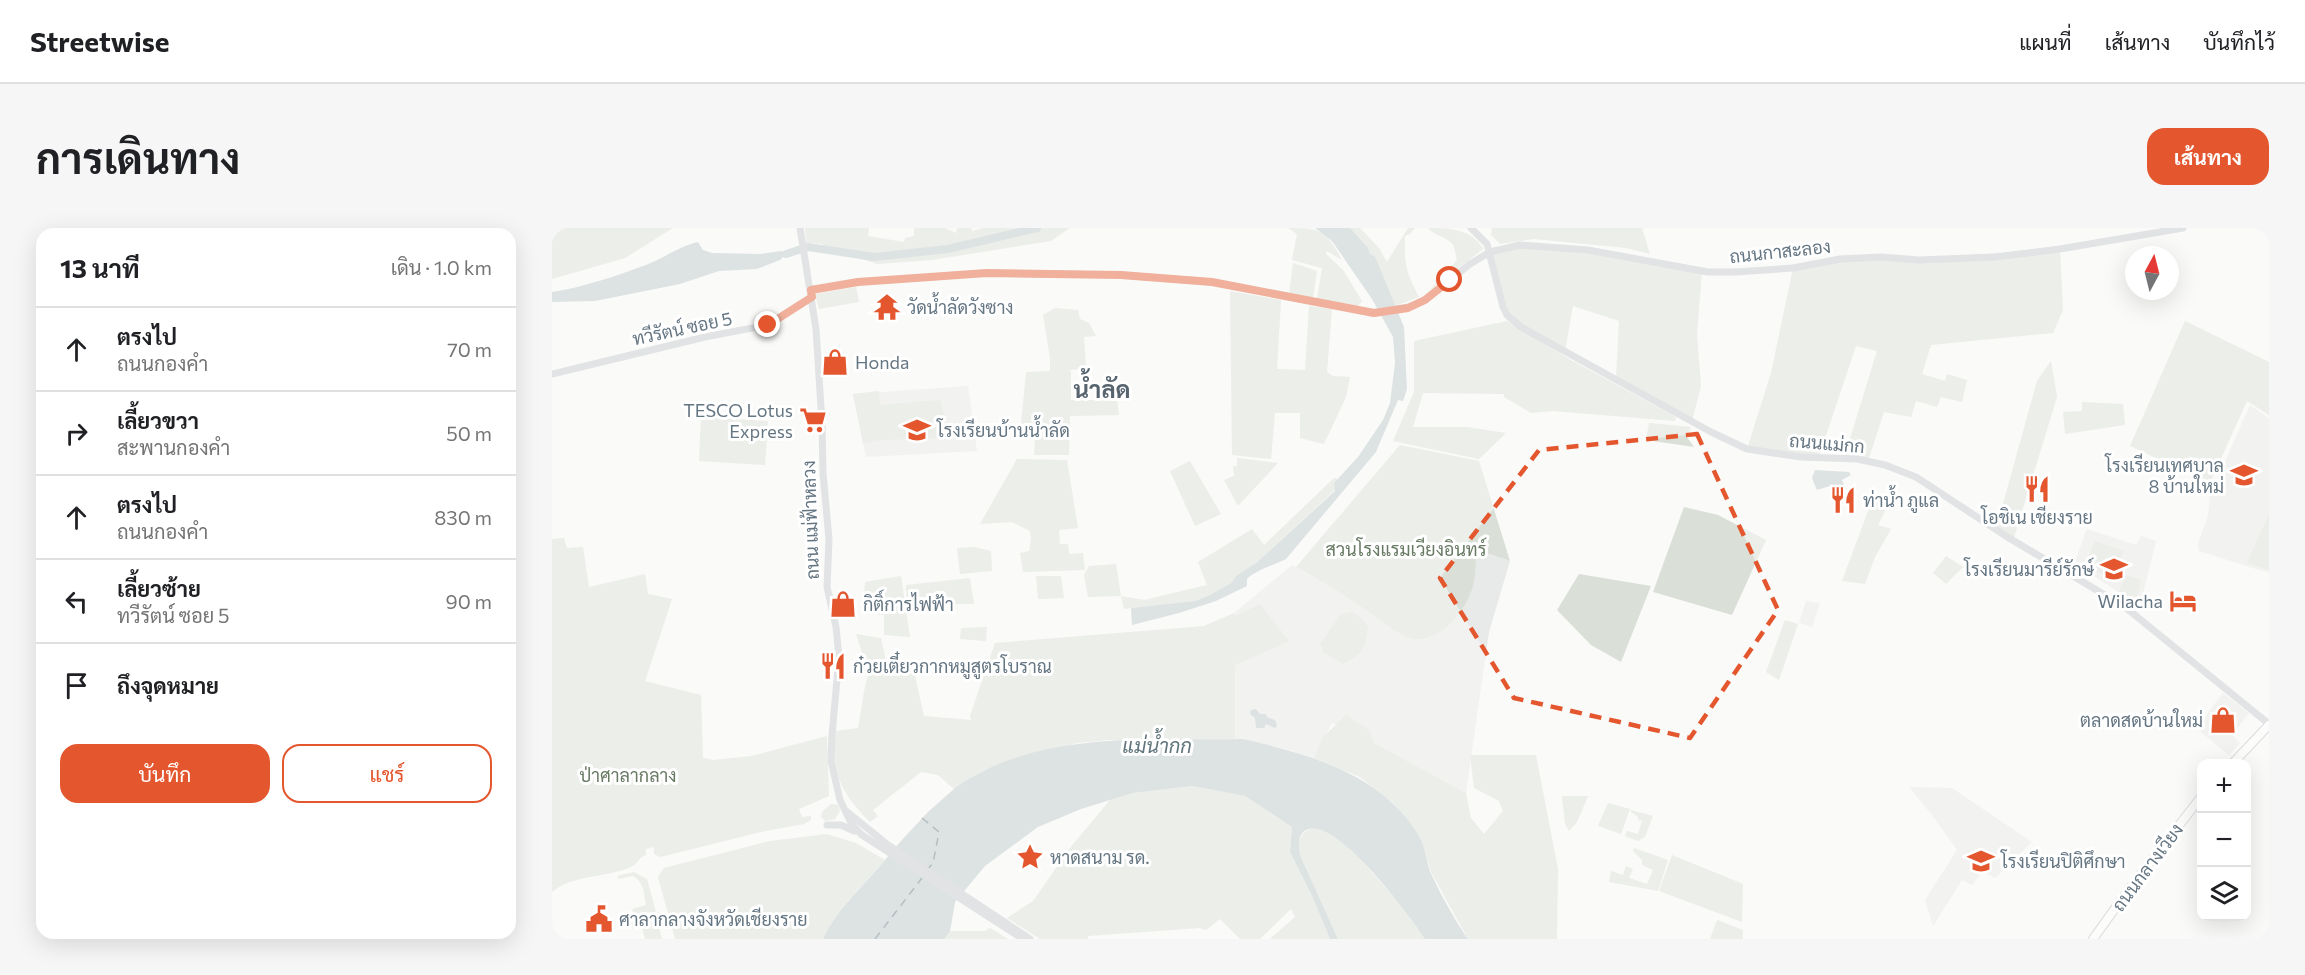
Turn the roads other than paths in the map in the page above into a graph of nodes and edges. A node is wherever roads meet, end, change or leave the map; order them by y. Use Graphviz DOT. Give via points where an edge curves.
graph roads {
  1 [pos="1471,228"];
  2 [pos="2182,228"];
  3 [pos="800,230"];
  4 [pos="1490,252"];
  5 [pos="811,293"];
  6 [pos="552,374"];
  7 [pos="2269,724"];
  8 [pos="2237,759"];
  9 [pos="2197,802"];
  10 [pos="844,810"];
  11 [pos="827,825"];
  12 [pos="862,835"];
  13 [pos="886,847"];
  14 [pos="1012,929"];
  15 [pos="1023,939"];
  16 [pos="1030,939"];
  17 [pos="2093,939"];
  1 -- 4 [label="street, ถนนแม่กก"];
  2 -- 4 [label="street, ถนนกาสะลอง" via="1995,257 1840,259 1793,268 1736,272 1708,272 1624,255 1533,245"];
  3 -- 5 [label="street, ถนน แม่ฟ้าหลวง"];
  4 -- 5 [label="street" via="1425,300 1408,308 1374,313 1212,282 1121,275 987,273 858,282"];
  4 -- 7 [label="street, ถนนแม่กก" via="1503,308 1521,327 1747,449 1801,457 1857,459 1916,477 2125,607"];
  5 -- 6 [label="street, ทวีรัตน์ ซอย 5" via="761,327"];
  5 -- 10 [label="street, ถนน แม่ฟ้าหลวง" via="829,539 827,587 839,657 831,761"];
  7 -- 8 [label="main road"];
  9 -- 17 [label="main road, ถนนกลางเวียง"];
  10 -- 12 [label="street, ถนน แม่ฟ้าหลวง"];
  10 -- 13 [label="street, ถนน แม่ฟ้าหลวง"];
  11 -- 12 [label="street" via="841,825"];
  12 -- 13 [label="street, ถนน แม่ฟ้าหลวง"];
  13 -- 14 [label="street, ถนน แม่ฟ้าหลวง"];
  14 -- 15 [label="street, ถนน แม่ฟ้าหลวง"];
  14 -- 16 [label="street, ถนน แม่ฟ้าหลวง"];
}
